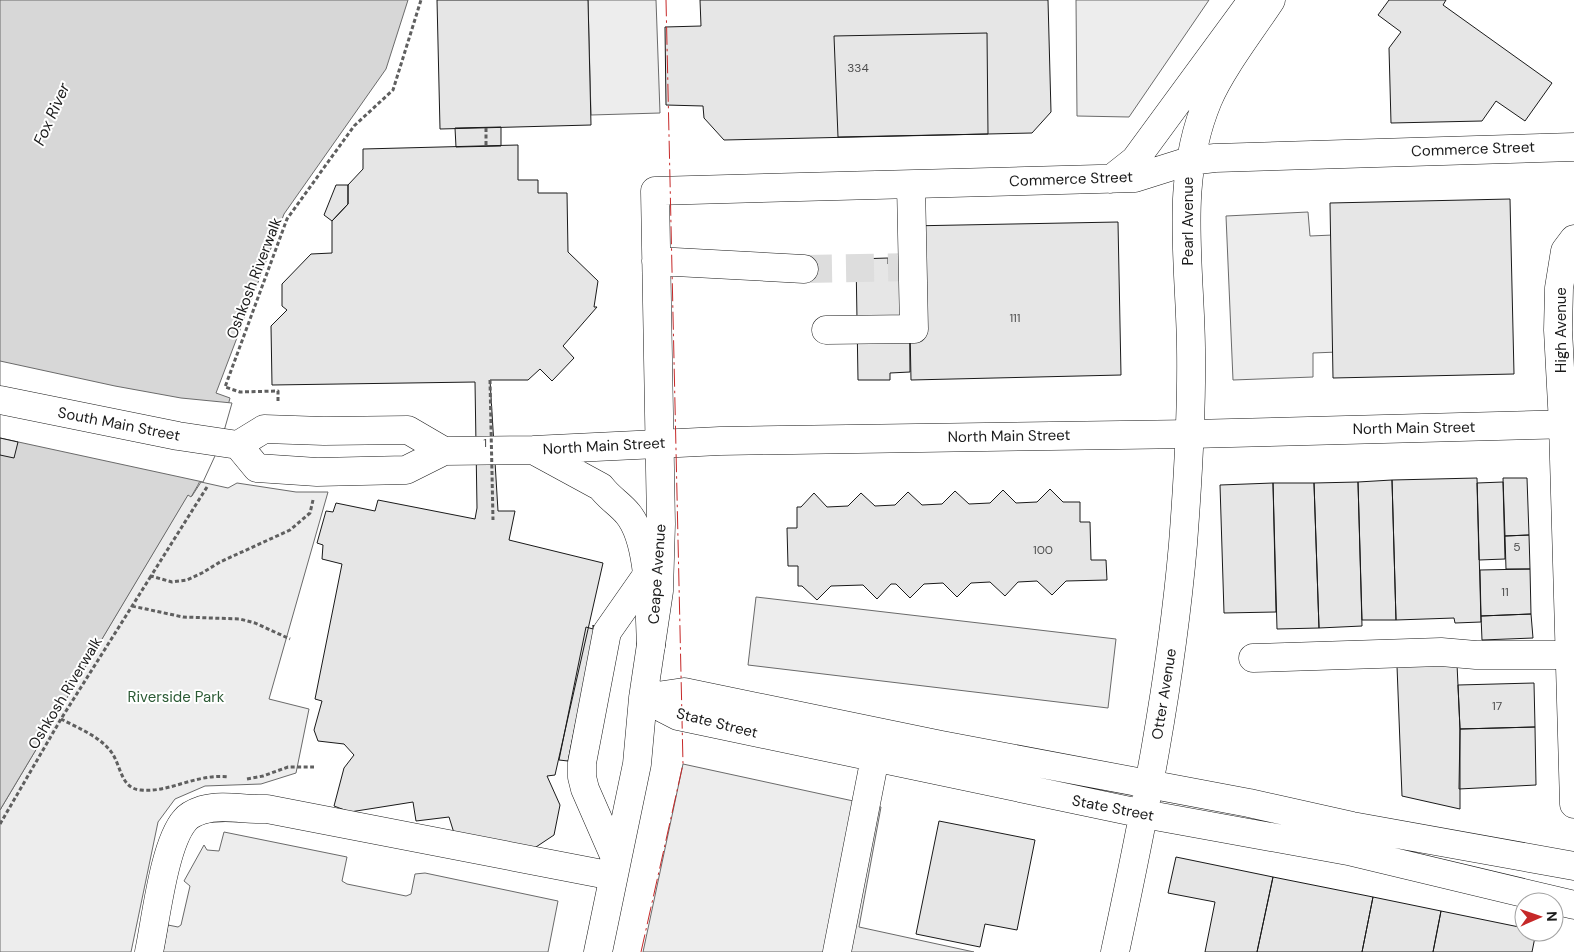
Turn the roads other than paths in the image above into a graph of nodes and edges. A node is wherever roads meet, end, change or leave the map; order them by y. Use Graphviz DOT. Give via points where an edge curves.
graph roads {
  1 [pos="1252,0"];
  2 [pos="1271,0"];
  3 [pos="1574,147"];
  4 [pos="1189,161"];
  5 [pos="1111,179"];
  6 [pos="911,185"];
  7 [pos="655,191"];
  8 [pos="1574,239"];
  9 [pos="656,261"];
  10 [pos="804,269"];
  11 [pos="826,330"];
  12 [pos="0,400"];
  13 [pos="1569,424"];
  14 [pos="1191,434"];
  15 [pos="659,444"];
  16 [pos="238,445"];
  17 [pos="533,450"];
  18 [pos="444,451"];
  19 [pos="654,566"];
  20 [pos="1570,644"];
  21 [pos="1253,658"];
  22 [pos="644,698"];
  23 [pos="877,746"];
  24 [pos="1149,784"];
  25 [pos="1574,796"];
  26 [pos="1574,804"];
  27 [pos="1144,814"];
  28 [pos="1574,866"];
  29 [pos="614,868"];
  30 [pos="1574,904"];
  31 [pos="149,952"];
  32 [pos="598,952"];
  33 [pos="838,952"];
  34 [pos="1116,952"];
  1 -- 5 [label="street" via="1143,150"];
  2 -- 4 [label="street, Pearl Avenue" via="1209,98"];
  3 -- 4 [label="street, Commerce Street"];
  4 -- 5 [label="street, Commerce Street" via="1135,178"];
  4 -- 14 [label="street, Pearl Avenue" via="1185,194"];
  5 -- 6 [label="street, Commerce Street"];
  6 -- 7 [label="street, Commerce Street"];
  6 -- 11 [label="street" via="914,329"];
  7 -- 9 [label="street, Ceape Avenue"];
  8 -- 13 [label="street, High Avenue" via="1565,251 1559,288 1558,330"];
  9 -- 10 [label="street"];
  9 -- 15 [label="street, Ceape Avenue"];
  12 -- 16 [label="street, South Main Street"];
  13 -- 14 [label="street, North Main Street"];
  13 -- 20 [label="street, High Avenue"];
  14 -- 15 [label="street, North Main Street"];
  14 -- 24 [label="street, Otter Avenue" via="1174,633"];
  15 -- 17 [label="street, North Main Street"];
  15 -- 19 [label="street, Ceape Avenue"];
  16 -- 18 [label="street" via="264,429 408,430"];
  16 -- 18 [label="street, North Main Street" via="258,468 289,472 406,470"];
  17 -- 18 [label="street, North Main Street"];
  17 -- 19 [label="street" via="601,487 629,514"];
  19 -- 22 [label="street, Ceape Avenue" via="651,645"];
  19 -- 29 [label="street" via="607,632 582,762 585,789"];
  20 -- 21 [label="street" via="1476,655 1441,652"];
  20 -- 25 [label="street, High Avenue"];
  22 -- 23 [label="street, State Street" via="678,716"];
  22 -- 29 [label="street, Ceape Avenue" via="637,764"];
  23 -- 24 [label="street, State Street"];
  23 -- 27 [label="street, State Street"];
  23 -- 33 [label="street"];
  24 -- 27 [label="street, Otter Avenue"];
  24 -- 28 [label="street, State Street" via="1352,826"];
  25 -- 26 [label="street, High Avenue"];
  27 -- 30 [label="street, State Street" via="1348,851"];
  27 -- 34 [label="street, Otter Avenue"];
  29 -- 31 [label="street" via="267,809 213,808 186,818 178,831 169,854"];
  29 -- 32 [label="street, Ceape Avenue"];
}
